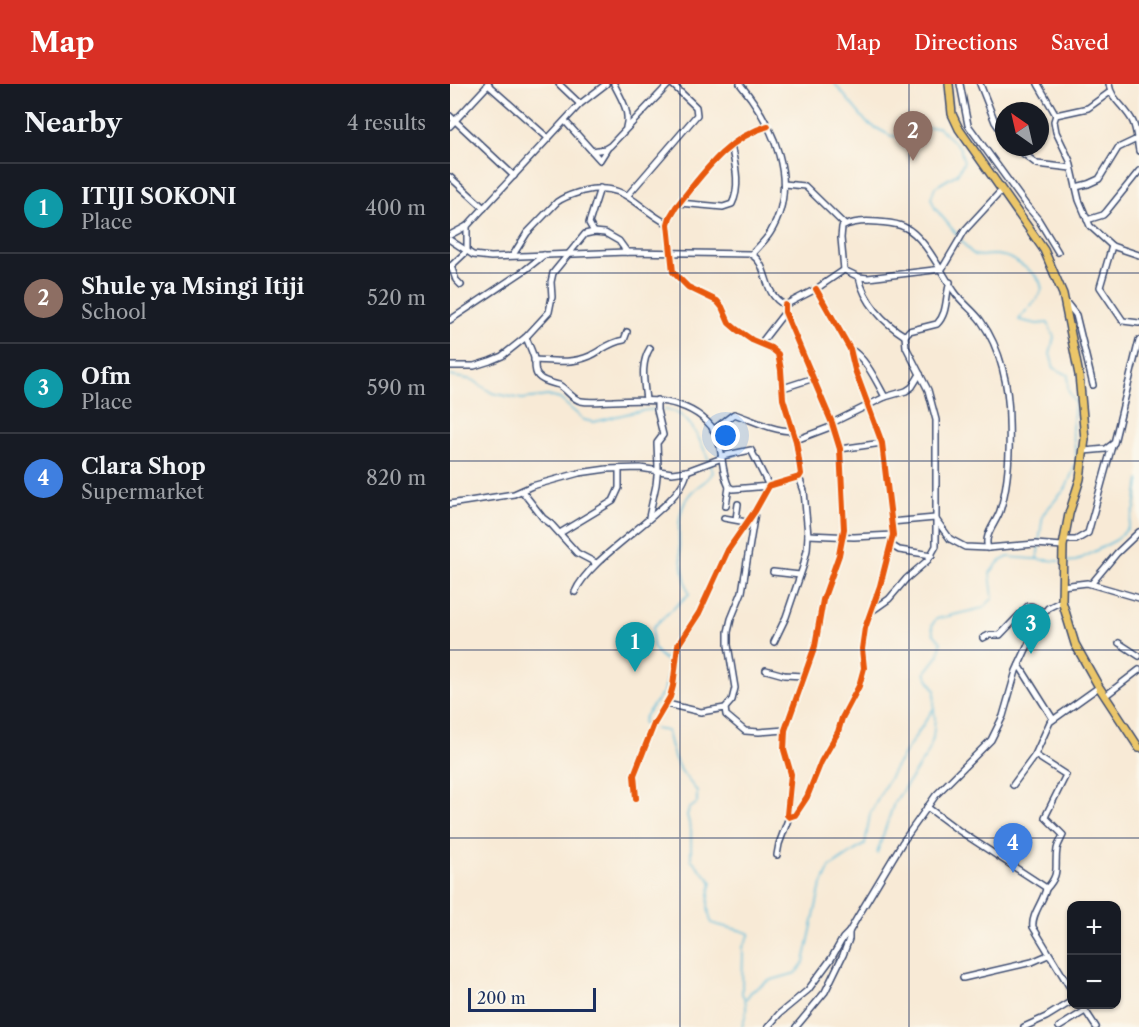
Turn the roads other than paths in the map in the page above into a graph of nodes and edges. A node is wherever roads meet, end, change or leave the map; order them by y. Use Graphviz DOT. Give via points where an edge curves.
graph roads {
  1 [pos="488,84"];
  2 [pos="559,84"];
  3 [pos="606,84"];
  4 [pos="614,84"];
  5 [pos="671,84"];
  6 [pos="740,84"];
  7 [pos="948,84"];
  8 [pos="960,84"];
  9 [pos="980,84"];
  10 [pos="1038,84"];
  11 [pos="1109,84"];
  12 [pos="1110,92"];
  13 [pos="580,104"];
  14 [pos="626,111"];
  15 [pos="1056,115"];
  16 [pos="450,116"];
  17 [pos="636,117"];
  18 [pos="455,120"];
  19 [pos="566,121"];
  20 [pos="995,122"];
  21 [pos="450,126"];
  22 [pos="768,126"];
  23 [pos="1138,130"];
  24 [pos="624,131"];
  25 [pos="548,138"];
  26 [pos="1137,139"];
  27 [pos="731,145"];
  28 [pos="607,148"];
  29 [pos="592,151"];
  30 [pos="1139,151"];
  31 [pos="1027,156"];
  32 [pos="1071,168"];
  33 [pos="1139,171"];
  34 [pos="514,176"];
  35 [pos="450,177"];
  36 [pos="784,184"];
  37 [pos="1076,187"];
  38 [pos="600,188"];
  39 [pos="1001,191"];
  40 [pos="628,195"];
  41 [pos="680,203"];
  42 [pos="484,208"];
  43 [pos="1087,220"];
  44 [pos="668,224"];
  45 [pos="845,225"];
  46 [pos="466,226"];
  47 [pos="594,232"];
  48 [pos="450,235"];
  49 [pos="450,240"];
  50 [pos="1112,246"];
  51 [pos="467,251"];
  52 [pos="627,252"];
  53 [pos="672,252"];
  54 [pos="1058,252"];
  55 [pos="567,254"];
  56 [pos="752,254"];
  57 [pos="513,255"];
  58 [pos="544,255"];
  59 [pos="1139,255"];
  60 [pos="450,266"];
  61 [pos="942,269"];
  62 [pos="844,270"];
  63 [pos="859,277"];
  64 [pos="950,282"];
  65 [pos="461,285"];
  66 [pos="816,289"];
  67 [pos="1064,300"];
  68 [pos="785,308"];
  69 [pos="452,321"];
  70 [pos="1139,323"];
  71 [pos="627,332"];
  72 [pos="905,336"];
  73 [pos="526,337"];
  74 [pos="1139,340"];
  75 [pos="761,343"];
  76 [pos="650,348"];
  77 [pos="850,349"];
  78 [pos="534,360"];
  79 [pos="450,366"];
  80 [pos="920,374"];
  81 [pos="814,378"];
  82 [pos="1093,385"];
  83 [pos="783,388"];
  84 [pos="885,397"];
  85 [pos="646,400"];
  86 [pos="657,405"];
  87 [pos="868,405"];
  88 [pos="833,424"];
  89 [pos="713,430"];
  90 [pos="793,431"];
  91 [pos="796,440"];
  92 [pos="882,443"];
  93 [pos="1112,446"];
  94 [pos="840,449"];
  95 [pos="1084,451"];
  96 [pos="722,457"];
  97 [pos="619,469"];
  98 [pos="687,471"];
  99 [pos="657,472"];
  100 [pos="799,477"];
  101 [pos="769,486"];
  102 [pos="729,487"];
  103 [pos="522,491"];
  104 [pos="450,504"];
  105 [pos="738,504"];
  106 [pos="726,506"];
  107 [pos="755,511"];
  108 [pos="648,518"];
  109 [pos="724,518"];
  110 [pos="935,518"];
  111 [pos="736,519"];
  112 [pos="746,522"];
  113 [pos="891,522"];
  114 [pos="1139,532"];
  115 [pos="560,533"];
  116 [pos="808,535"];
  117 [pos="893,535"];
  118 [pos="843,536"];
  119 [pos="1064,543"];
  120 [pos="891,545"];
  121 [pos="988,548"];
  122 [pos="932,555"];
  123 [pos="596,563"];
  124 [pos="773,572"];
  125 [pos="800,575"];
  126 [pos="1092,584"];
  127 [pos="1062,586"];
  128 [pos="575,592"];
  129 [pos="1139,598"];
  130 [pos="1062,601"];
  131 [pos="872,611"];
  132 [pos="1044,612"];
  133 [pos="983,638"];
  134 [pos="774,642"];
  135 [pos="1119,644"];
  136 [pos="1139,656"];
  137 [pos="1019,665"];
  138 [pos="766,670"];
  139 [pos="1139,670"];
  140 [pos="804,676"];
  141 [pos="1099,687"];
  142 [pos="1106,696"];
  143 [pos="667,704"];
  144 [pos="725,708"];
  145 [pos="1053,719"];
  146 [pos="785,730"];
  147 [pos="1139,748"];
  148 [pos="1035,754"];
  149 [pos="1013,785"];
  150 [pos="636,798"];
  151 [pos="927,807"];
  152 [pos="789,817"];
  153 [pos="777,855"];
  154 [pos="1046,889"];
  155 [pos="849,932"];
  156 [pos="1048,955"];
  157 [pos="963,978"];
  158 [pos="1067,984"];
  159 [pos="1067,1004"];
  160 [pos="1085,1011"];
  161 [pos="768,1027"];
  162 [pos="796,1027"];
  163 [pos="1024,1027"];
  164 [pos="1059,1027"];
  165 [pos="1096,1027"];
  1 -- 18 [label="street"];
  1 -- 25 [label="street"];
  2 -- 13 [label="street"];
  3 -- 13 [label="street"];
  4 -- 14 [label="street"];
  5 -- 17 [label="street"];
  5 -- 40 [label="street" via="696,107 697,115"];
  6 -- 22 [label="street"];
  7 -- 39 [label="main road" via="952,114 959,129"];
  8 -- 54 [label="street" via="968,125"];
  9 -- 20 [label="street"];
  10 -- 15 [label="street"];
  11 -- 12 [label="street"];
  12 -- 15 [label="street" via="1088,108"];
  12 -- 23 [label="street"];
  13 -- 19 [label="street"];
  14 -- 17 [label="street"];
  14 -- 24 [label="street"];
  15 -- 32 [label="street" via="1056,132"];
  16 -- 18 [label="street"];
  17 -- 24 [label="street"];
  18 -- 21 [label="street"];
  18 -- 34 [label="street"];
  19 -- 25 [label="street"];
  19 -- 29 [label="street"];
  22 -- 27 [label="street"];
  22 -- 36 [label="street" via="778,148"];
  23 -- 26 [label="street"];
  24 -- 28 [label="street"];
  25 -- 34 [label="street"];
  26 -- 30 [label="street"];
  26 -- 37 [label="street" via="1118,148 1099,179"];
  27 -- 41 [label="street"];
  27 -- 41 [label="street" via="737,178 732,204 723,207"];
  28 -- 29 [label="street"];
  28 -- 29 [label="street" via="600,160"];
  31 -- 32 [label="street" via="1037,164"];
  32 -- 37 [label="street"];
  33 -- 43 [label="street" via="1106,212"];
  34 -- 42 [label="street"];
  35 -- 42 [label="street"];
  36 -- 45 [label="street" via="805,186"];
  36 -- 56 [label="street" via="774,224"];
  37 -- 43 [label="street"];
  38 -- 40 [label="street"];
  38 -- 47 [label="street" via="589,224"];
  38 -- 57 [label="street" via="562,198 527,233"];
  39 -- 61 [label="street" via="965,230"];
  39 -- 67 [label="main road" via="1044,250"];
  40 -- 44 [label="street"];
  41 -- 44 [label="street"];
  42 -- 46 [label="street"];
  43 -- 50 [label="street"];
  44 -- 53 [label="street"];
  45 -- 61 [label="street" via="862,222 903,226"];
  45 -- 62 [label="street" via="841,230"];
  46 -- 48 [label="street"];
  46 -- 51 [label="street"];
  47 -- 52 [label="street" via="619,241"];
  47 -- 55 [label="street" via="585,234"];
  49 -- 51 [label="street"];
  50 -- 59 [label="street"];
  50 -- 70 [label="street" via="1100,287 1123,321"];
  51 -- 57 [label="street" via="480,256"];
  51 -- 60 [label="street"];
  52 -- 53 [label="street"];
  52 -- 55 [label="street"];
  53 -- 56 [label="street"];
  53 -- 75 [label="street" via="672,269 678,279 717,301 731,325"];
  55 -- 58 [label="street"];
  55 -- 73 [label="street" via="553,273 549,312"];
  56 -- 68 [label="street" via="760,263 771,294"];
  57 -- 58 [label="street"];
  58 -- 69 [label="street"];
  60 -- 65 [label="street"];
  61 -- 63 [label="street"];
  61 -- 64 [label="street"];
  62 -- 63 [label="street"];
  62 -- 66 [label="street"];
  63 -- 72 [label="street" via="878,313"];
  64 -- 72 [label="street" via="940,321 909,331"];
  64 -- 121 [label="street" via="981,320 998,354 1007,387 1008,461 999,512 986,539"];
  66 -- 68 [label="street"];
  66 -- 77 [label="street"];
  67 -- 82 [label="street" via="1076,315"];
  67 -- 95 [label="main road" via="1079,375"];
  68 -- 75 [label="street"];
  68 -- 81 [label="street"];
  71 -- 78 [label="street" via="624,340 581,359 565,363"];
  72 -- 80 [label="street" via="906,347"];
  73 -- 78 [label="street"];
  73 -- 79 [label="street" via="490,362"];
  74 -- 93 [label="street"];
  75 -- 83 [label="street" via="779,356"];
  76 -- 85 [label="street" via="643,373"];
  77 -- 84 [label="street" via="868,368"];
  77 -- 87 [label="street"];
  78 -- 85 [label="street" via="538,376 580,401"];
  80 -- 84 [label="street" via="906,391"];
  80 -- 110 [label="street" via="936,420"];
  81 -- 83 [label="street"];
  81 -- 88 [label="street"];
  83 -- 90 [label="street"];
  84 -- 87 [label="street"];
  85 -- 86 [label="street"];
  86 -- 89 [label="street" via="685,407"];
  86 -- 99 [label="street" via="663,435 657,443"];
  87 -- 88 [label="street"];
  87 -- 92 [label="street"];
  88 -- 91 [label="street"];
  88 -- 94 [label="street"];
  89 -- 90 [label="street" via="734,414 782,431"];
  89 -- 96 [label="street"];
  90 -- 91 [label="street"];
  91 -- 100 [label="street"];
  92 -- 94 [label="street"];
  92 -- 113 [label="street"];
  93 -- 95 [label="street"];
  93 -- 119 [label="street" via="1088,533"];
  94 -- 118 [label="street"];
  95 -- 119 [label="main road"];
  96 -- 98 [label="street"];
  96 -- 101 [label="street" via="751,450"];
  96 -- 102 [label="street"];
  97 -- 99 [label="street"];
  97 -- 103 [label="street" via="570,475"];
  97 -- 115 [label="street" via="619,488 613,501"];
  98 -- 99 [label="street"];
  98 -- 108 [label="street" via="674,494"];
  99 -- 108 [label="street"];
  100 -- 101 [label="street"];
  100 -- 116 [label="street"];
  101 -- 102 [label="street"];
  101 -- 107 [label="street"];
  102 -- 106 [label="street"];
  103 -- 104 [label="street"];
  103 -- 115 [label="street"];
  105 -- 111 [label="street"];
  107 -- 112 [label="street"];
  107 -- 144 [label="street" via="742,592 728,632 735,688"];
  108 -- 123 [label="street"];
  109 -- 111 [label="street"];
  110 -- 113 [label="street"];
  110 -- 121 [label="street" via="953,542"];
  110 -- 122 [label="street" via="936,546"];
  111 -- 112 [label="street"];
  112 -- 143 [label="street" via="699,613 680,641"];
  113 -- 117 [label="street"];
  114 -- 126 [label="street"];
  115 -- 123 [label="street" via="577,553"];
  116 -- 118 [label="street"];
  116 -- 125 [label="street"];
  117 -- 118 [label="street"];
  117 -- 120 [label="street"];
  118 -- 140 [label="street"];
  119 -- 121 [label="street"];
  119 -- 127 [label="main road"];
  120 -- 122 [label="street"];
  120 -- 131 [label="street"];
  122 -- 131 [label="street"];
  123 -- 128 [label="street"];
  124 -- 125 [label="street"];
  125 -- 134 [label="street"];
  126 -- 127 [label="street"];
  126 -- 129 [label="street"];
  127 -- 130 [label="main road"];
  130 -- 132 [label="street"];
  130 -- 141 [label="main road" via="1075,644"];
  131 -- 152 [label="street" via="865,628 864,668 859,686 807,797 795,815"];
  132 -- 133 [label="street" via="1028,606 1000,635"];
  132 -- 137 [label="street"];
  135 -- 136 [label="street"];
  137 -- 145 [label="street"];
  137 -- 151 [label="street" via="991,740"];
  138 -- 140 [label="street"];
  139 -- 142 [label="street"];
  140 -- 146 [label="street"];
  141 -- 142 [label="main road"];
  141 -- 145 [label="street"];
  142 -- 147 [label="main road"];
  143 -- 144 [label="street" via="701,712"];
  143 -- 150 [label="street" via="654,724 634,775"];
  144 -- 146 [label="street" via="726,715 745,731"];
  145 -- 148 [label="street"];
  146 -- 152 [label="street"];
  148 -- 149 [label="street"];
  148 -- 154 [label="street" via="1066,775 1045,817 1063,835 1057,850 1058,872"];
  151 -- 154 [label="street"];
  151 -- 155 [label="street"];
  152 -- 153 [label="street"];
  154 -- 156 [label="street" via="1032,924"];
  155 -- 161 [label="street" via="808,990"];
  155 -- 162 [label="street" via="825,992"];
  156 -- 157 [label="street"];
  156 -- 158 [label="street"];
  159 -- 163 [label="street"];
  160 -- 164 [label="street"];
  160 -- 165 [label="street"];
}
